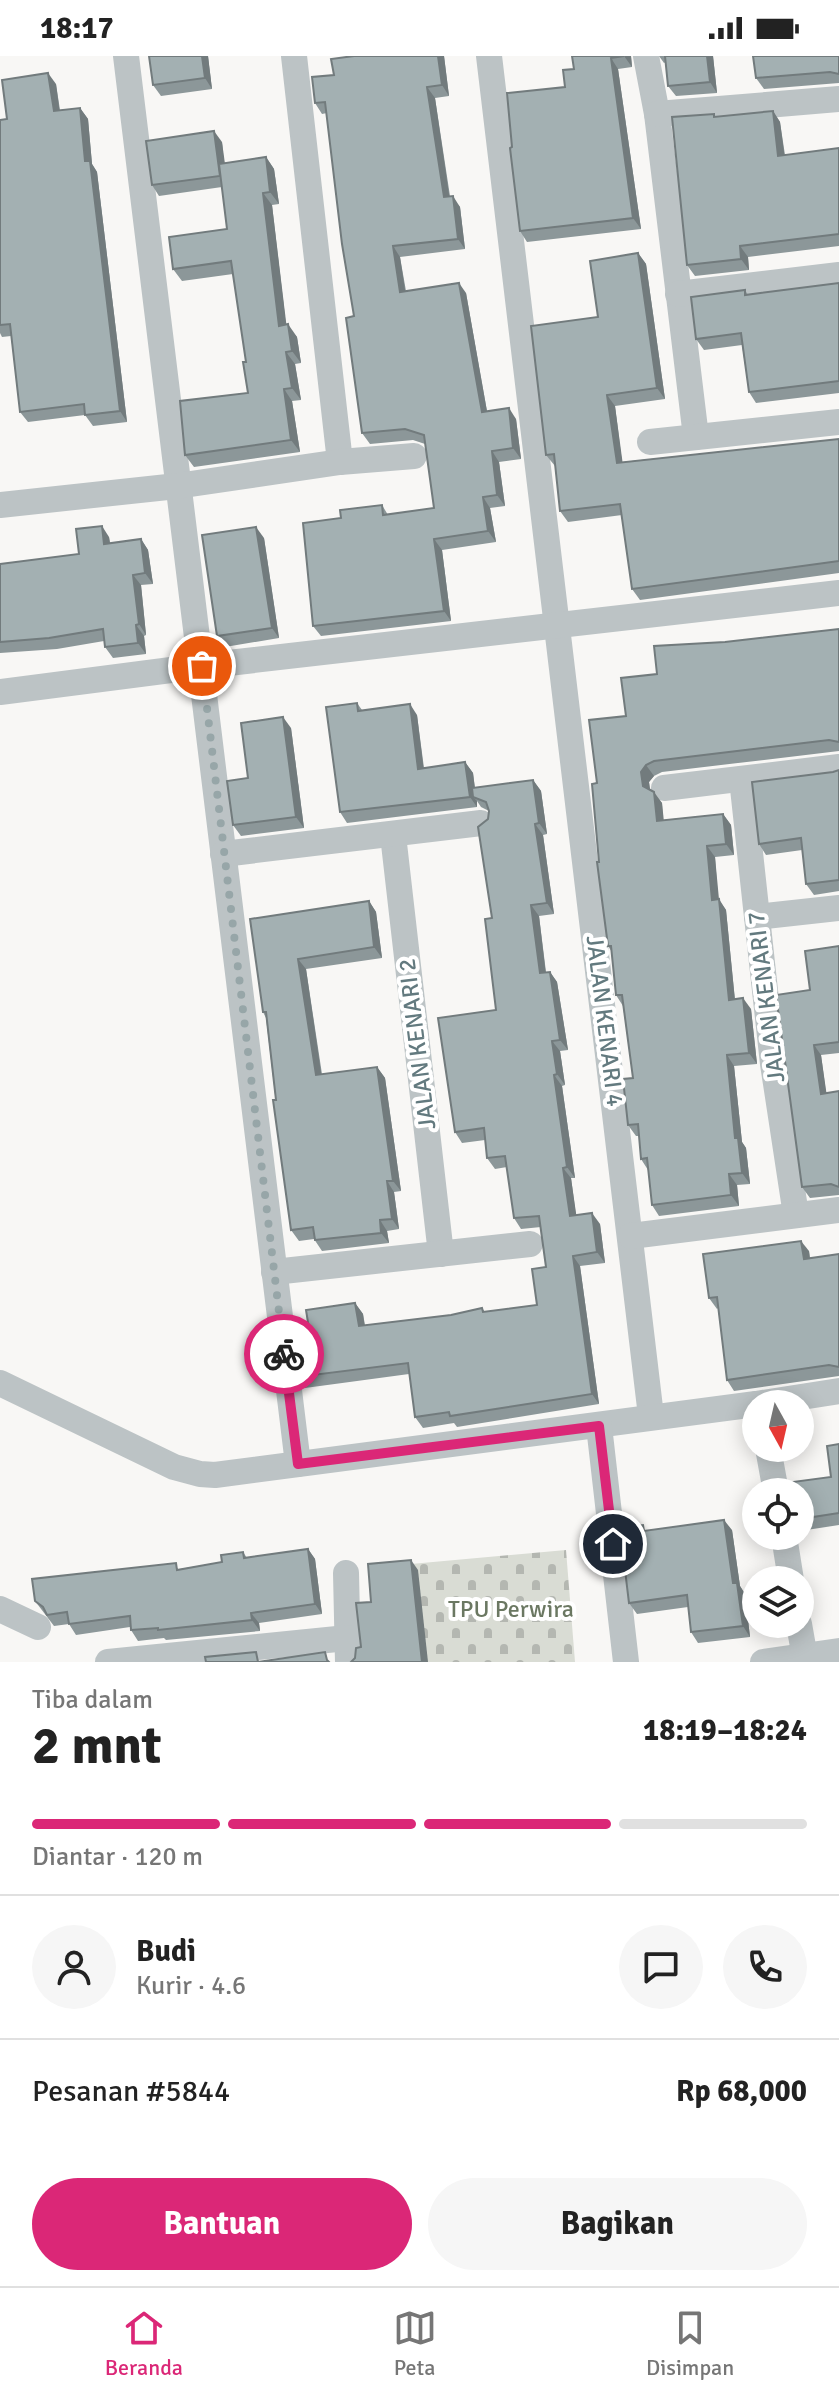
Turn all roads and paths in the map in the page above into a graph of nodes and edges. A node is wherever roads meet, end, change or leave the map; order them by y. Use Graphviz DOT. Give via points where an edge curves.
graph roads {
  1 [pos="126,56"];
  2 [pos="294,56"];
  3 [pos="489,56"];
  4 [pos="646,56"];
  5 [pos="839,99"];
  6 [pos="657,114"];
  7 [pos="839,275"];
  8 [pos="678,294"];
  9 [pos="839,422"];
  10 [pos="696,437"];
  11 [pos="650,442"];
  12 [pos="414,456"];
  13 [pos="340,462"];
  14 [pos="177,486"];
  15 [pos="0,505"];
  16 [pos="839,593"];
  17 [pos="557,627"];
  18 [pos="202,666"];
  19 [pos="0,692"];
  20 [pos="839,767"];
  21 [pos="742,779"];
  22 [pos="664,788"];
  23 [pos="481,823"];
  24 [pos="393,835"];
  25 [pos="223,854"];
  26 [pos="839,908"];
  27 [pos="757,917"];
  28 [pos="839,1210"];
  29 [pos="796,1215"];
  30 [pos="631,1236"];
  31 [pos="530,1244"];
  32 [pos="441,1254"];
  33 [pos="274,1272"];
  34 [pos="0,1383"];
  35 [pos="839,1391"];
  36 [pos="814,1395"];
  37 [pos="742,1406"];
  38 [pos="651,1416"];
  39 [pos="599,1426"];
  40 [pos="298,1464"];
  41 [pos="346,1573"];
  42 [pos="0,1609"];
  43 [pos="38,1627"];
  44 [pos="801,1638"];
  45 [pos="348,1650"];
  46 [pos="839,1651"];
  47 [pos="805,1658"];
  48 [pos="108,1662"];
  49 [pos="626,1662"];
  50 [pos="763,1662"];
  1 -- 14 [label="street"];
  2 -- 13 [label="street"];
  3 -- 17 [label="street, JALAN KENARI 4"];
  4 -- 6 [label="street"];
  5 -- 6 [label="street"];
  6 -- 8 [label="street"];
  7 -- 8 [label="street"];
  8 -- 10 [label="street"];
  9 -- 10 [label="street"];
  10 -- 11 [label="street"];
  12 -- 13 [label="street"];
  13 -- 14 [label="street"];
  14 -- 15 [label="street"];
  14 -- 18 [label="street"];
  16 -- 17 [label="street"];
  17 -- 18 [label="street"];
  17 -- 30 [label="street, JALAN KENARI 4"];
  18 -- 19 [label="street"];
  18 -- 25 [label="street"];
  20 -- 21 [label="street"];
  21 -- 22 [label="street"];
  21 -- 27 [label="street, JALAN KENARI 7"];
  23 -- 24 [label="street"];
  24 -- 25 [label="street"];
  24 -- 32 [label="street, JALAN KENARI 2"];
  25 -- 33 [label="street"];
  26 -- 27 [label="street"];
  27 -- 29 [label="street, JALAN KENARI 7"];
  28 -- 29 [label="street"];
  29 -- 30 [label="street"];
  30 -- 38 [label="street, JALAN KENARI 4"];
  31 -- 32 [label="street"];
  32 -- 33 [label="street"];
  33 -- 40 [label="street"];
  34 -- 40 [label="street" via="174,1467 215,1475"];
  35 -- 36 [label="street"];
  37 -- 38 [label="street"];
  38 -- 39 [label="street"];
  39 -- 40 [label="street"];
  39 -- 49 [label="street"];
  41 -- 45 [label="street"];
  42 -- 43 [label="street"];
  44 -- 47 [label="street"];
  45 -- 48 [label="street"];
  46 -- 47 [label="street"];
  47 -- 50 [label="street"];
}
